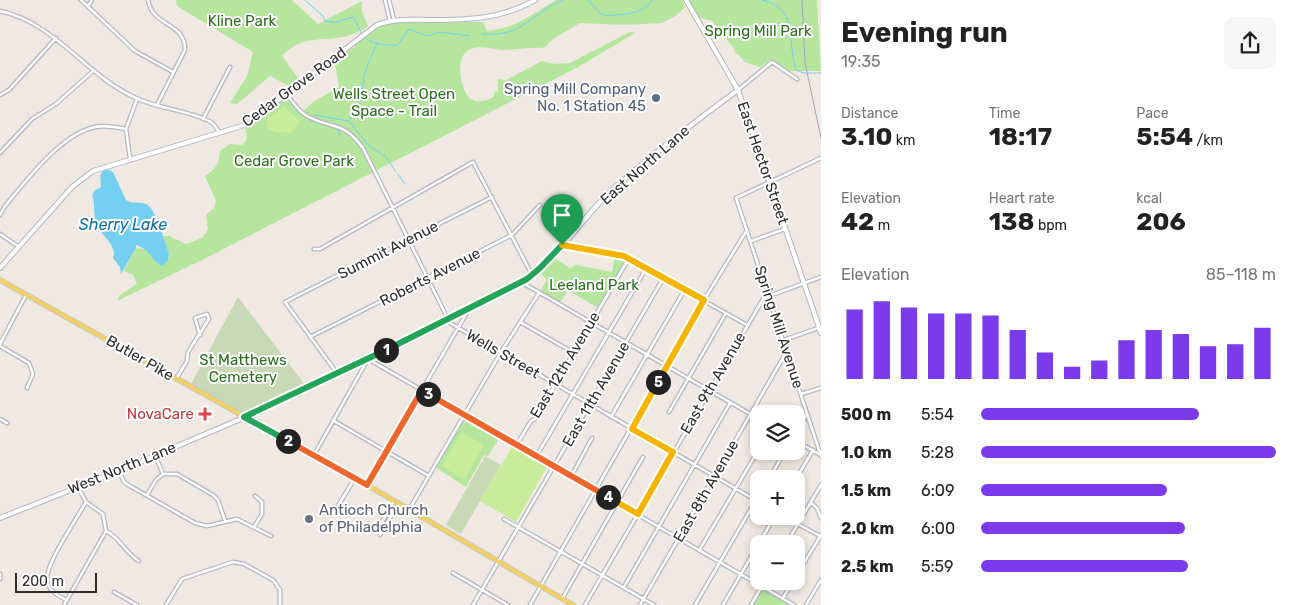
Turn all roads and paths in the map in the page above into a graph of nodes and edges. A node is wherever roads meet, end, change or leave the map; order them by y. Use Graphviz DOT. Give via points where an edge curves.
graph roads {
  1 [pos="81,0"];
  2 [pos="92,0"];
  3 [pos="148,0"];
  4 [pos="385,0"];
  5 [pos="389,0"];
  6 [pos="535,0"];
  7 [pos="686,0"];
  8 [pos="88,6"];
  9 [pos="0,11"];
  10 [pos="392,21"];
  11 [pos="56,38"];
  12 [pos="230,67"];
  13 [pos="93,71"];
  14 [pos="173,72"];
  15 [pos="797,79"];
  16 [pos="738,90"];
  17 [pos="286,93"];
  18 [pos="0,94"];
  19 [pos="137,98"];
  20 [pos="157,106"];
  21 [pos="202,119"];
  22 [pos="126,129"];
  23 [pos="220,133"];
  24 [pos="0,153"];
  25 [pos="130,158"];
  26 [pos="821,158"];
  27 [pos="769,182"];
  28 [pos="492,197"];
  29 [pos="540,204"];
  30 [pos="392,207"];
  31 [pos="0,215"];
  32 [pos="785,229"];
  33 [pos="747,230"];
  34 [pos="0,234"];
  35 [pos="512,235"];
  36 [pos="408,239"];
  37 [pos="751,241"];
  38 [pos="562,245"];
  39 [pos="19,247"];
  40 [pos="314,249"];
  41 [pos="629,258"];
  42 [pos="646,267"];
  43 [pos="0,268"];
  44 [pos="532,275"];
  45 [pos="664,277"];
  46 [pos="821,277"];
  47 [pos="429,278"];
  48 [pos="0,280"];
  49 [pos="522,282"];
  50 [pos="804,283"];
  51 [pos="685,289"];
  52 [pos="767,292"];
  53 [pos="539,293"];
  54 [pos="26,295"];
  55 [pos="769,296"];
  56 [pos="704,300"];
  57 [pos="469,308"];
  58 [pos="726,313"];
  59 [pos="448,319"];
  60 [pos="522,322"];
  61 [pos="592,322"];
  62 [pos="747,325"];
  63 [pos="820,327"];
  64 [pos="459,328"];
  65 [pos="609,332"];
  66 [pos="821,333"];
  67 [pos="200,335"];
  68 [pos="310,338"];
  69 [pos="784,340"];
  70 [pos="626,343"];
  71 [pos="0,345"];
  72 [pos="787,350"];
  73 [pos="501,352"];
  74 [pos="574,353"];
  75 [pos="647,355"];
  76 [pos="368,359"];
  77 [pos="667,366"];
  78 [pos="337,374"];
  79 [pos="176,378"];
  80 [pos="688,378"];
  81 [pos="555,384"];
  82 [pos="27,388"];
  83 [pos="821,388"];
  84 [pos="422,390"];
  85 [pos="709,390"];
  86 [pos="801,394"];
  87 [pos="573,395"];
  88 [pos="730,403"];
  89 [pos="589,405"];
  90 [pos="756,405"];
  91 [pos="669,412"];
  92 [pos="807,413"];
  93 [pos="464,414"];
  94 [pos="750,415"];
  95 [pos="805,416"];
  96 [pos="244,417"];
  97 [pos="611,417"];
  98 [pos="0,419"];
  99 [pos="334,421"];
  100 [pos="7,423"];
  101 [pos="632,429"];
  102 [pos="592,438"];
  103 [pos="516,446"];
  104 [pos="805,446"];
  105 [pos="820,447"];
  106 [pos="813,450"];
  107 [pos="388,451"];
  108 [pos="673,452"];
  109 [pos="155,455"];
  110 [pos="314,455"];
  111 [pos="821,455"];
  112 [pos="536,457"];
  113 [pos="643,457"];
  114 [pos="753,460"];
  115 [pos="694,465"];
  116 [pos="555,467"];
  117 [pos="801,470"];
  118 [pos="119,471"];
  119 [pos="163,474"];
  120 [pos="430,476"];
  121 [pos="571,476"];
  122 [pos="714,476"];
  123 [pos="355,478"];
  124 [pos="367,485"];
  125 [pos="821,485"];
  126 [pos="78,487"];
  127 [pos="595,490"];
  128 [pos="736,490"];
  129 [pos="147,495"];
  130 [pos="255,496"];
  131 [pos="750,497"];
  132 [pos="617,501"];
  133 [pos="86,502"];
  134 [pos="396,502"];
  135 [pos="811,503"];
  136 [pos="336,509"];
  137 [pos="409,510"];
  138 [pos="805,512"];
  139 [pos="750,513"];
  140 [pos="638,514"];
  141 [pos="0,518"];
  142 [pos="821,518"];
  143 [pos="504,519"];
  144 [pos="225,521"];
  145 [pos="658,525"];
  146 [pos="770,525"];
  147 [pos="797,525"];
  148 [pos="254,527"];
  149 [pos="521,527"];
  150 [pos="106,530"];
  151 [pos="376,532"];
  152 [pos="380,535"];
  153 [pos="791,535"];
  154 [pos="271,536"];
  155 [pos="821,536"];
  156 [pos="679,538"];
  157 [pos="700,549"];
  158 [pos="560,550"];
  159 [pos="140,561"];
  160 [pos="499,562"];
  161 [pos="582,562"];
  162 [pos="720,562"];
  163 [pos="805,562"];
  164 [pos="453,573"];
  165 [pos="0,574"];
  166 [pos="603,574"];
  167 [pos="741,574"];
  168 [pos="0,579"];
  169 [pos="750,579"];
  170 [pos="821,581"];
  171 [pos="541,586"];
  172 [pos="624,587"];
  173 [pos="482,589"];
  174 [pos="760,590"];
  175 [pos="769,590"];
  176 [pos="788,590"];
  177 [pos="114,592"];
  178 [pos="783,598"];
  179 [pos="562,599"];
  180 [pos="644,599"];
  181 [pos="66,600"];
  182 [pos="502,603"];
  183 [pos="64,605"];
  184 [pos="137,605"];
  185 [pos="166,605"];
  186 [pos="280,605"];
  187 [pos="473,605"];
  188 [pos="508,605"];
  189 [pos="530,605"];
  190 [pos="573,605"];
  191 [pos="585,605"];
  192 [pos="640,605"];
  193 [pos="654,605"];
  194 [pos="695,605"];
  195 [pos="723,605"];
  196 [pos="751,605"];
  197 [pos="794,605"];
  198 [pos="806,605"];
  1 -- 8 [label="street"];
  2 -- 8 [label="street"];
  3 -- 14 [label="street" via="153,15 182,34 185,41 185,50"];
  4 -- 10 [label="street"];
  5 -- 10 [label="street"];
  6 -- 10 [label="street, Cedar Grove Road" via="509,12 481,18"];
  7 -- 16 [label="street, East Hector Street"];
  8 -- 14 [label="street" via="136,51"];
  9 -- 11 [label="street" via="35,24"];
  10 -- 17 [label="street, Cedar Grove Road" via="377,25"];
  11 -- 13 [label="street"];
  11 -- 18 [label="street" via="10,90"];
  12 -- 21 [label="street"];
  13 -- 19 [label="street"];
  13 -- 24 [label="street" via="56,104 32,119"];
  14 -- 20 [label="street"];
  15 -- 16 [label="street" via="772,62"];
  16 -- 27 [label="street, East Hector Street"];
  16 -- 38 [label="street, East North Lane" via="643,164 607,196"];
  17 -- 23 [label="street, Cedar Grove Road" via="245,125"];
  17 -- 30 [label="street, Wells Street" via="305,116 339,126 354,136"];
  19 -- 20 [label="street"];
  19 -- 22 [label="street"];
  20 -- 21 [label="street"];
  21 -- 23 [label="street" via="211,122"];
  22 -- 25 [label="street"];
  22 -- 31 [label="street" via="112,126 90,128 55,150"];
  23 -- 25 [label="street, Cedar Grove Road"];
  25 -- 39 [label="street, Cedar Grove Road" via="82,178"];
  26 -- 27 [label="street"];
  27 -- 32 [label="street, East Hector Street"];
  27 -- 33 [label="street, Spring Mill Avenue" via="736,198"];
  28 -- 30 [label="street" via="473,162"];
  28 -- 35 [label="street"];
  28 -- 36 [label="street, Summit Avenue"];
  29 -- 35 [label="street, Roberts Avenue"];
  30 -- 36 [label="street, Wells Street"];
  30 -- 40 [label="street" via="320,249"];
  32 -- 37 [label="street"];
  32 -- 50 [label="street, East Hector Street"];
  33 -- 37 [label="street, Spring Mill Avenue"];
  33 -- 56 [label="street"];
  34 -- 39 [label="street"];
  35 -- 44 [label="street"];
  35 -- 47 [label="street, Roberts Avenue"];
  36 -- 47 [label="street, Wells Street"];
  36 -- 68 [label="street, Summit Avenue" via="285,302"];
  37 -- 52 [label="street, Spring Mill Avenue"];
  38 -- 41 [label="street"];
  38 -- 44 [label="street, East North Lane"];
  39 -- 43 [label="street, Cedar Grove Road"];
  41 -- 42 [label="street"];
  41 -- 61 [label="street, East 12th Avenue"];
  42 -- 45 [label="street"];
  42 -- 65 [label="street"];
  44 -- 49 [label="street, East North Lane"];
  45 -- 51 [label="street"];
  45 -- 70 [label="street, East 11th Avenue"];
  46 -- 50 [label="street"];
  47 -- 59 [label="street, Wells Street"];
  47 -- 68 [label="street, Roberts Avenue"];
  48 -- 54 [label="main road, Butler Pike"];
  49 -- 53 [label="street"];
  49 -- 57 [label="street, East North Lane"];
  50 -- 55 [label="street"];
  50 -- 63 [label="street, East Hector Street"];
  51 -- 56 [label="street"];
  51 -- 75 [label="street"];
  52 -- 55 [label="street, Spring Mill Avenue"];
  52 -- 62 [label="street, East 9th Avenue"];
  53 -- 60 [label="street"];
  53 -- 61 [label="street"];
  54 -- 71 [label="street"];
  54 -- 79 [label="main road, Butler Pike"];
  55 -- 69 [label="street, Spring Mill Avenue"];
  56 -- 58 [label="street"];
  56 -- 77 [label="street"];
  57 -- 59 [label="street, East North Lane"];
  57 -- 64 [label="street"];
  58 -- 62 [label="street"];
  58 -- 80 [label="street"];
  59 -- 64 [label="street, Wells Street"];
  59 -- 76 [label="street, East North Lane"];
  60 -- 73 [label="street"];
  60 -- 74 [label="street"];
  61 -- 65 [label="street"];
  61 -- 74 [label="street, East 12th Avenue"];
  62 -- 85 [label="street, East 9th Avenue"];
  63 -- 66 [label="street, East Hector Street"];
  63 -- 69 [label="street"];
  64 -- 73 [label="street, Wells Street"];
  64 -- 84 [label="street"];
  65 -- 70 [label="street"];
  65 -- 87 [label="street"];
  67 -- 67 [label="street" via="209,319 208,314 195,318"];
  67 -- 79 [label="street"];
  68 -- 78 [label="street"];
  69 -- 72 [label="street, Spring Mill Avenue"];
  70 -- 75 [label="street"];
  70 -- 89 [label="street, East 11th Avenue"];
  71 -- 82 [label="street" via="29,363 33,374"];
  72 -- 86 [label="street, Spring Mill Avenue"];
  72 -- 90 [label="street, East 8th Avenue"];
  73 -- 81 [label="street, Wells Street"];
  73 -- 93 [label="street"];
  74 -- 81 [label="street, East 12th Avenue"];
  75 -- 77 [label="street"];
  75 -- 97 [label="street"];
  76 -- 78 [label="street, East North Lane"];
  76 -- 84 [label="street"];
  76 -- 99 [label="street"];
  77 -- 80 [label="street"];
  77 -- 101 [label="street"];
  78 -- 96 [label="street, East North Lane"];
  79 -- 96 [label="main road, Butler Pike"];
  80 -- 85 [label="street"];
  80 -- 91 [label="street"];
  81 -- 87 [label="street, Wells Street"];
  81 -- 103 [label="street, East 12th Avenue"];
  83 -- 86 [label="street"];
  84 -- 93 [label="street"];
  84 -- 107 [label="street"];
  85 -- 88 [label="street"];
  85 -- 108 [label="street, East 9th Avenue"];
  86 -- 92 [label="street, Spring Mill Avenue"];
  87 -- 89 [label="street, Wells Street"];
  87 -- 112 [label="street"];
  88 -- 94 [label="street"];
  88 -- 115 [label="street"];
  89 -- 97 [label="street, Wells Street"];
  89 -- 116 [label="street, East 11th Avenue"];
  92 -- 95 [label="street"];
  92 -- 105 [label="street, Spring Mill Avenue"];
  93 -- 103 [label="street"];
  93 -- 120 [label="street"];
  94 -- 122 [label="street, East 8th Avenue"];
  96 -- 109 [label="street, West North Lane"];
  96 -- 110 [label="main road, Butler Pike"];
  97 -- 101 [label="street, Wells Street"];
  98 -- 100 [label="street"];
  99 -- 107 [label="street"];
  99 -- 110 [label="street"];
  101 -- 108 [label="street, Wells Street"];
  101 -- 127 [label="street"];
  102 -- 121 [label="street"];
  103 -- 112 [label="street"];
  104 -- 106 [label="street"];
  105 -- 111 [label="street, Spring Mill Avenue"];
  106 -- 111 [label="street"];
  106 -- 117 [label="street"];
  107 -- 120 [label="street"];
  107 -- 124 [label="street"];
  108 -- 115 [label="street, Wells Street"];
  108 -- 140 [label="street, East 9th Avenue"];
  109 -- 118 [label="street, West North Lane"];
  109 -- 119 [label="street"];
  110 -- 123 [label="main road, Butler Pike"];
  112 -- 116 [label="street"];
  113 -- 132 [label="street"];
  114 -- 128 [label="street"];
  115 -- 122 [label="street, Wells Street"];
  115 -- 145 [label="street"];
  116 -- 121 [label="street"];
  116 -- 149 [label="street, East 11th Avenue"];
  118 -- 126 [label="street, West North Lane"];
  118 -- 129 [label="street" via="124,482"];
  119 -- 129 [label="street"];
  119 -- 144 [label="street" via="177,474 213,495"];
  120 -- 137 [label="street"];
  121 -- 127 [label="street"];
  122 -- 128 [label="street, Wells Street"];
  122 -- 156 [label="street, East 8th Avenue"];
  123 -- 124 [label="main road, Butler Pike"];
  123 -- 136 [label="street"];
  124 -- 134 [label="main road, Butler Pike"];
  125 -- 135 [label="street"];
  126 -- 133 [label="street"];
  126 -- 141 [label="street, West North Lane"];
  127 -- 132 [label="street"];
  127 -- 158 [label="street"];
  128 -- 131 [label="street, Wells Street"];
  128 -- 157 [label="street"];
  129 -- 144 [label="street" via="195,523 207,526"];
  130 -- 148 [label="street" via="262,502 263,509"];
  132 -- 140 [label="street"];
  132 -- 161 [label="street"];
  133 -- 150 [label="street" via="103,514"];
  133 -- 181 [label="street" via="46,578 50,589"];
  134 -- 137 [label="main road, Butler Pike"];
  134 -- 151 [label="street"];
  134 -- 152 [label="street"];
  135 -- 138 [label="street"];
  135 -- 142 [label="street"];
  137 -- 160 [label="main road, Butler Pike"];
  139 -- 162 [label="street"];
  140 -- 145 [label="street"];
  140 -- 166 [label="street, East 9th Avenue"];
  143 -- 149 [label="street"];
  144 -- 148 [label="street" via="237,519"];
  145 -- 156 [label="street"];
  145 -- 172 [label="street"];
  146 -- 167 [label="street"];
  147 -- 153 [label="street"];
  147 -- 155 [label="street"];
  148 -- 154 [label="street"];
  149 -- 158 [label="street"];
  149 -- 160 [label="street, East 11th Avenue"];
  150 -- 159 [label="street" via="118,539 130,556"];
  150 -- 181 [label="street"];
  155 -- 163 [label="street"];
  156 -- 157 [label="street"];
  156 -- 180 [label="street, East 8th Avenue"];
  157 -- 162 [label="street"];
  158 -- 161 [label="street"];
  158 -- 171 [label="street"];
  160 -- 171 [label="main road, Butler Pike"];
  160 -- 173 [label="street, East 11th Avenue"];
  161 -- 166 [label="street"];
  161 -- 179 [label="street"];
  162 -- 167 [label="street"];
  162 -- 194 [label="street"];
  164 -- 173 [label="street"];
  165 -- 168 [label="street"];
  166 -- 172 [label="street"];
  166 -- 191 [label="street, East 9th Avenue"];
  167 -- 169 [label="street"];
  167 -- 195 [label="street"];
  170 -- 198 [label="street"];
  171 -- 179 [label="main road, Butler Pike"];
  171 -- 189 [label="street"];
  172 -- 180 [label="street"];
  173 -- 182 [label="street"];
  173 -- 187 [label="street, East 11th Avenue"];
  174 -- 196 [label="street"];
  175 -- 178 [label="street"];
  176 -- 178 [label="street"];
  177 -- 184 [label="street"];
  178 -- 197 [label="street"];
  179 -- 190 [label="main road, Butler Pike"];
  180 -- 192 [label="street, East 8th Avenue"];
  180 -- 193 [label="street"];
  181 -- 183 [label="street"];
  182 -- 188 [label="street"];
  185 -- 186 [label="street" via="182,579 233,562 244,564 273,580 280,590"];
}
